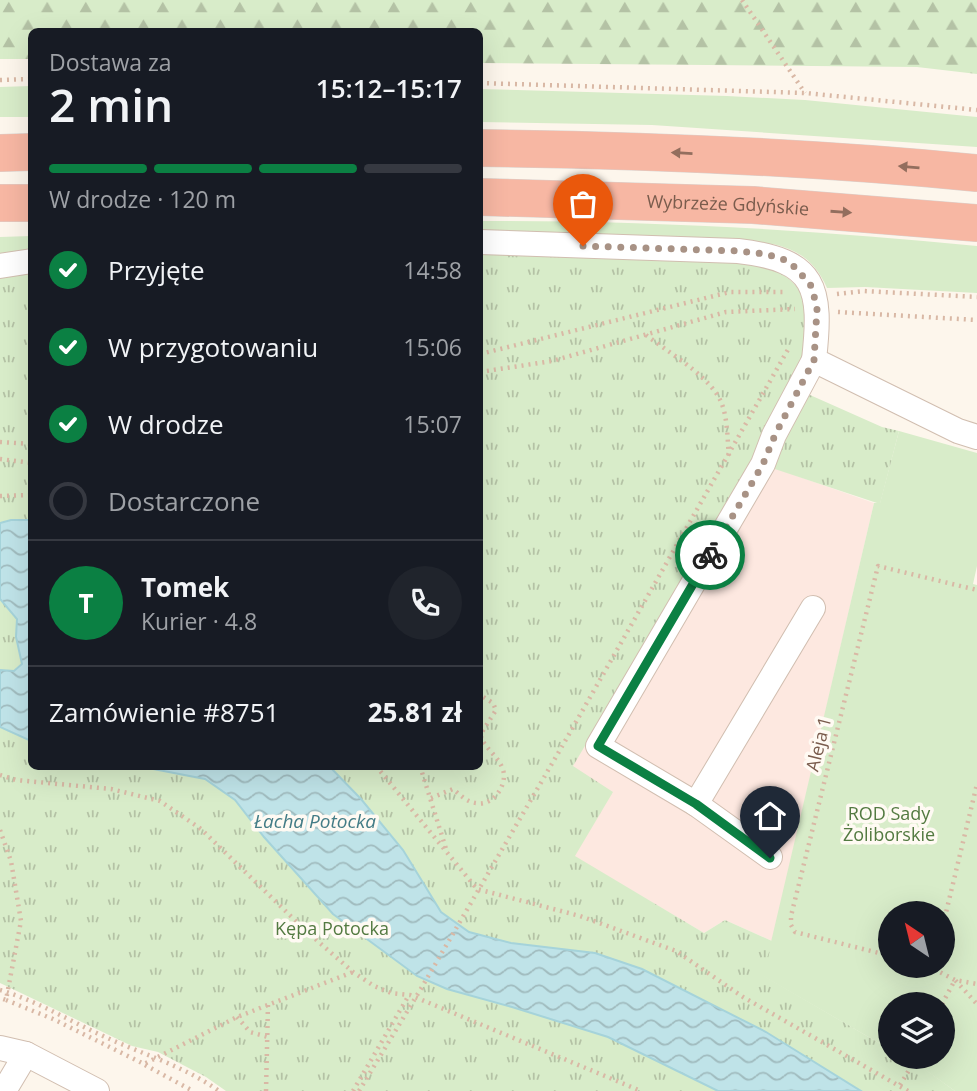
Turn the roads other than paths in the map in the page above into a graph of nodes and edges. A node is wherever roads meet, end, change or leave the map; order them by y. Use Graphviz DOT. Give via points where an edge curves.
graph roads {
  1 [pos="483,148"];
  2 [pos="28,152"];
  3 [pos="0,153"];
  4 [pos="977,173"];
  5 [pos="483,197"];
  6 [pos="0,203"];
  7 [pos="28,203"];
  8 [pos="977,223"];
  9 [pos="483,242"];
  10 [pos="28,262"];
  11 [pos="0,266"];
  12 [pos="814,360"];
  13 [pos="977,437"];
  14 [pos="813,608"];
  15 [pos="696,804"];
  16 [pos="770,858"];
  17 [pos="0,1029"];
  18 [pos="0,1048"];
  19 [pos="26,1054"];
  20 [pos="4,1091"];
  21 [pos="97,1091"];
  4 -- 1 [label="highway, one-way" via="794,158"];
  2 -- 3 [label="highway"];
  5 -- 8 [label="highway, Wybrzeże Gdyńskie, one-way" via="753,205"];
  6 -- 7 [label="highway"];
  9 -- 12 [label="street" via="738,251 783,259 807,280 815,301"];
  10 -- 11 [label="street"];
  12 -- 13 [label="street"];
  12 -- 15 [label="street" via="763,464 598,746"];
  14 -- 15 [label="street"];
  15 -- 16 [label="street"];
  17 -- 19 [label="street"];
  18 -- 19 [label="street"];
  19 -- 20 [label="street"];
  19 -- 21 [label="street"];
}
